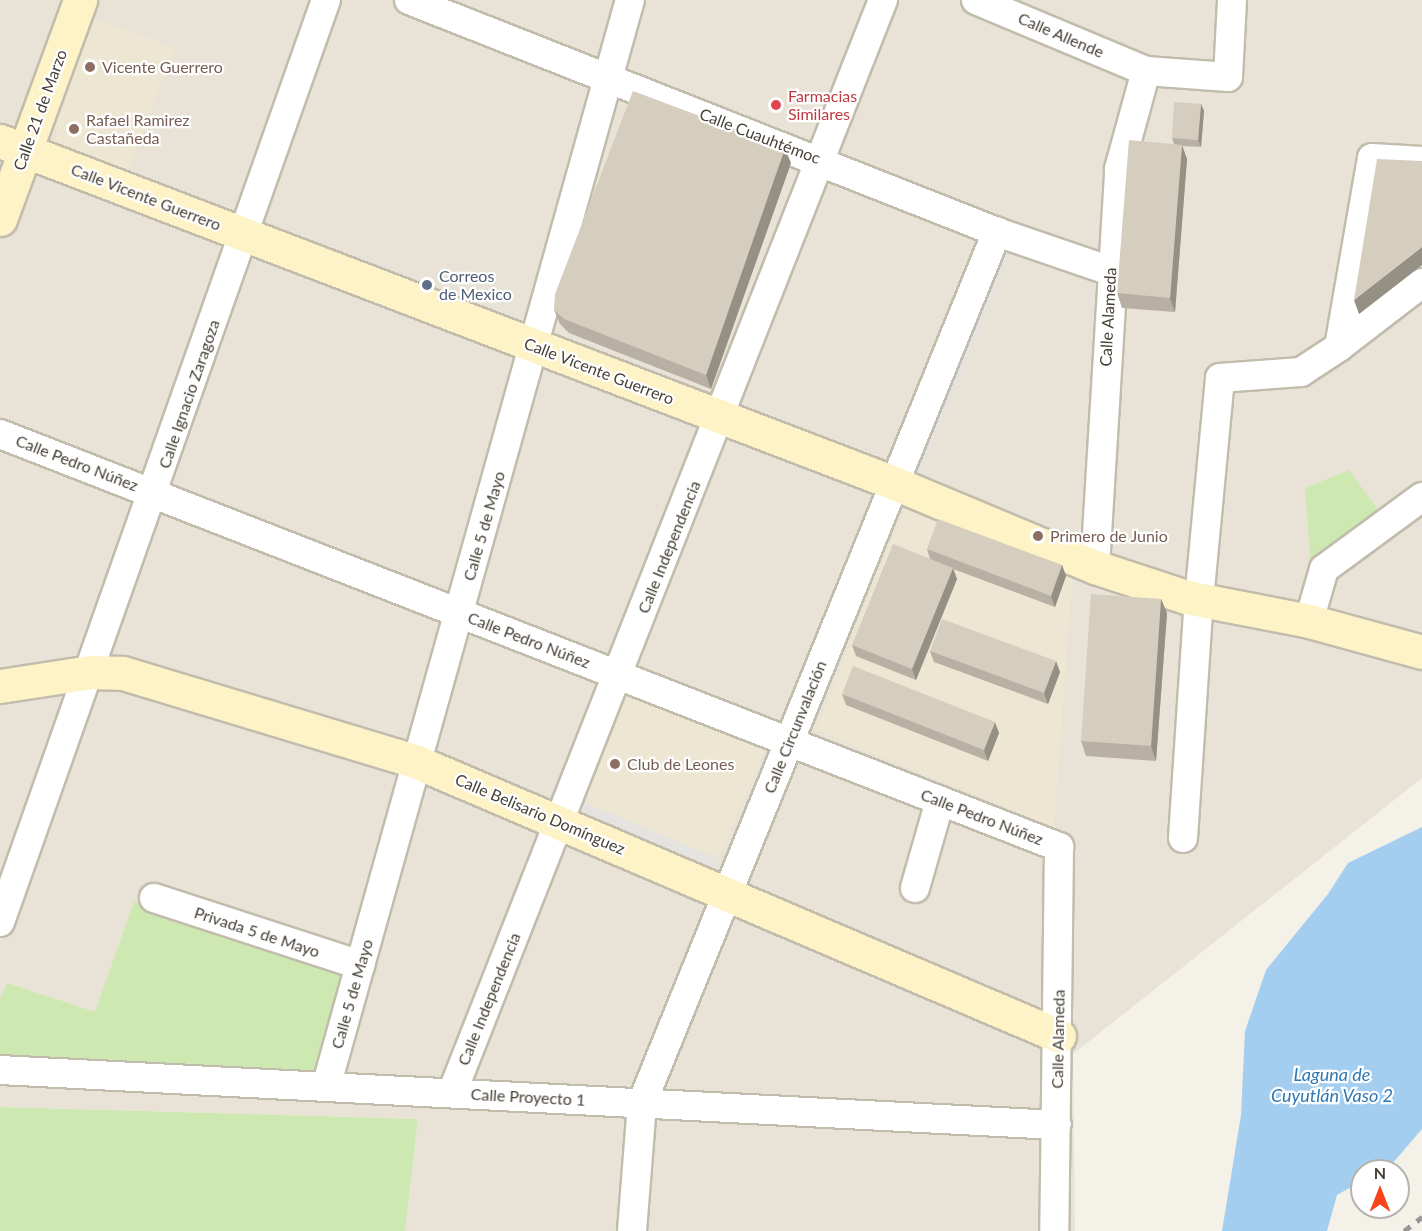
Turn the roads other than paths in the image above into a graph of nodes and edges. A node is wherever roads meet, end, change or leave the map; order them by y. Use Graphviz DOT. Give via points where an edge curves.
graph roads {
  1 [pos="80,0"];
  2 [pos="326,0"];
  3 [pos="409,0"];
  4 [pos="630,0"];
  5 [pos="883,0"];
  6 [pos="976,0"];
  7 [pos="1232,0"];
  8 [pos="1146,71"];
  9 [pos="609,78"];
  10 [pos="13,146"];
  11 [pos="822,161"];
  12 [pos="1422,161"];
  13 [pos="0,219"];
  14 [pos="997,232"];
  15 [pos="244,234"];
  16 [pos="1111,271"];
  17 [pos="1422,283"];
  18 [pos="1342,334"];
  19 [pos="534,346"];
  20 [pos="720,417"];
  21 [pos="0,434"];
  22 [pos="894,483"];
  23 [pos="154,494"];
  24 [pos="1422,497"];
  25 [pos="1095,567"];
  26 [pos="1199,600"];
  27 [pos="459,613"];
  28 [pos="1309,621"];
  29 [pos="1422,652"];
  30 [pos="92,672"];
  31 [pos="618,675"];
  32 [pos="0,686"];
  33 [pos="789,741"];
  34 [pos="417,762"];
  35 [pos="940,801"];
  36 [pos="559,823"];
  37 [pos="1183,838"];
  38 [pos="1059,847"];
  39 [pos="915,888"];
  40 [pos="727,894"];
  41 [pos="154,898"];
  42 [pos="0,922"];
  43 [pos="360,965"];
  44 [pos="1059,1036"];
  45 [pos="0,1070"];
  46 [pos="326,1087"];
  47 [pos="452,1093"];
  48 [pos="642,1103"];
  49 [pos="1057,1125"];
  50 [pos="632,1231"];
  51 [pos="1054,1231"];
  1 -- 10 [label="street, Calle 21 de Marzo"];
  2 -- 15 [label="street, Calle Ignacio Zaragoza"];
  3 -- 9 [label="street, Calle Cuauhtémoc"];
  4 -- 9 [label="street, Calle 5 de Mayo"];
  5 -- 11 [label="street, Calle Independencia"];
  6 -- 8 [label="street, Calle Allende"];
  7 -- 8 [label="street, Calle Allende" via="1228,76"];
  8 -- 16 [label="street, Calle Alameda" via="1119,169"];
  9 -- 11 [label="street, Calle Cuauhtémoc"];
  9 -- 19 [label="street, Calle 5 de Mayo"];
  10 -- 13 [label="street, Calle 21 de Marzo"];
  10 -- 15 [label="street, Calle Vicente Guerrero"];
  11 -- 14 [label="street, Calle Cuauhtémoc"];
  11 -- 20 [label="street, Calle Independencia"];
  12 -- 18 [label="street" via="1372,158"];
  14 -- 16 [label="street, Calle Cuauhtémoc"];
  14 -- 22 [label="street, Calle Circunvalación"];
  15 -- 19 [label="street, Calle Vicente Guerrero"];
  15 -- 23 [label="street, Calle Ignacio Zaragoza"];
  16 -- 25 [label="street, Calle Alameda"];
  17 -- 18 [label="street"];
  18 -- 26 [label="street" via="1301,372 1220,378"];
  19 -- 20 [label="street, Calle Vicente Guerrero"];
  19 -- 27 [label="street, Calle 5 de Mayo"];
  20 -- 22 [label="street, Calle Vicente Guerrero"];
  20 -- 31 [label="street, Calle Independencia"];
  21 -- 23 [label="street, Calle Pedro Núñez"];
  22 -- 25 [label="street, Calle Vicente Guerrero"];
  22 -- 33 [label="street, Calle Circunvalación"];
  23 -- 27 [label="street, Calle Pedro Núñez"];
  23 -- 30 [label="street, Calle Ignacio Zaragoza"];
  24 -- 28 [label="street" via="1324,569"];
  25 -- 26 [label="street, Calle Vicente Guerrero"];
  26 -- 28 [label="street, Calle Vicente Guerrero"];
  26 -- 37 [label="street"];
  27 -- 31 [label="street, Calle Pedro Núñez"];
  27 -- 34 [label="street, Calle 5 de Mayo"];
  28 -- 29 [label="street, Calle Vicente Guerrero"];
  30 -- 32 [label="street, Calle Belisario Domínguez"];
  30 -- 34 [label="street, Calle Belisario Domínguez" via="123,673"];
  30 -- 42 [label="street, Calle Ignacio Zaragoza"];
  31 -- 33 [label="street, Calle Pedro Núñez"];
  31 -- 36 [label="street, Calle Independencia"];
  33 -- 35 [label="street, Calle Pedro Núñez"];
  33 -- 40 [label="street, Calle Circunvalación"];
  34 -- 36 [label="street, Calle Belisario Domínguez"];
  34 -- 43 [label="street, Calle 5 de Mayo"];
  35 -- 38 [label="street, Calle Pedro Núñez"];
  35 -- 39 [label="street"];
  36 -- 40 [label="street, Calle Belisario Domínguez"];
  36 -- 47 [label="street, Calle Independencia"];
  38 -- 44 [label="street, Calle Alameda"];
  40 -- 44 [label="street, Calle Belisario Domínguez"];
  40 -- 48 [label="street, Calle Circunvalación"];
  41 -- 43 [label="street, Privada 5 de Mayo"];
  43 -- 46 [label="street, Calle 5 de Mayo"];
  44 -- 49 [label="street, Calle Alameda"];
  45 -- 46 [label="street, Calle Proyecto 1"];
  46 -- 47 [label="street, Calle Proyecto 1"];
  47 -- 48 [label="street, Calle Proyecto 1"];
  48 -- 49 [label="street, Calle Proyecto 1"];
  48 -- 50 [label="street, Calle Circunvalación"];
  49 -- 51 [label="street, Calle Alameda"];
}
